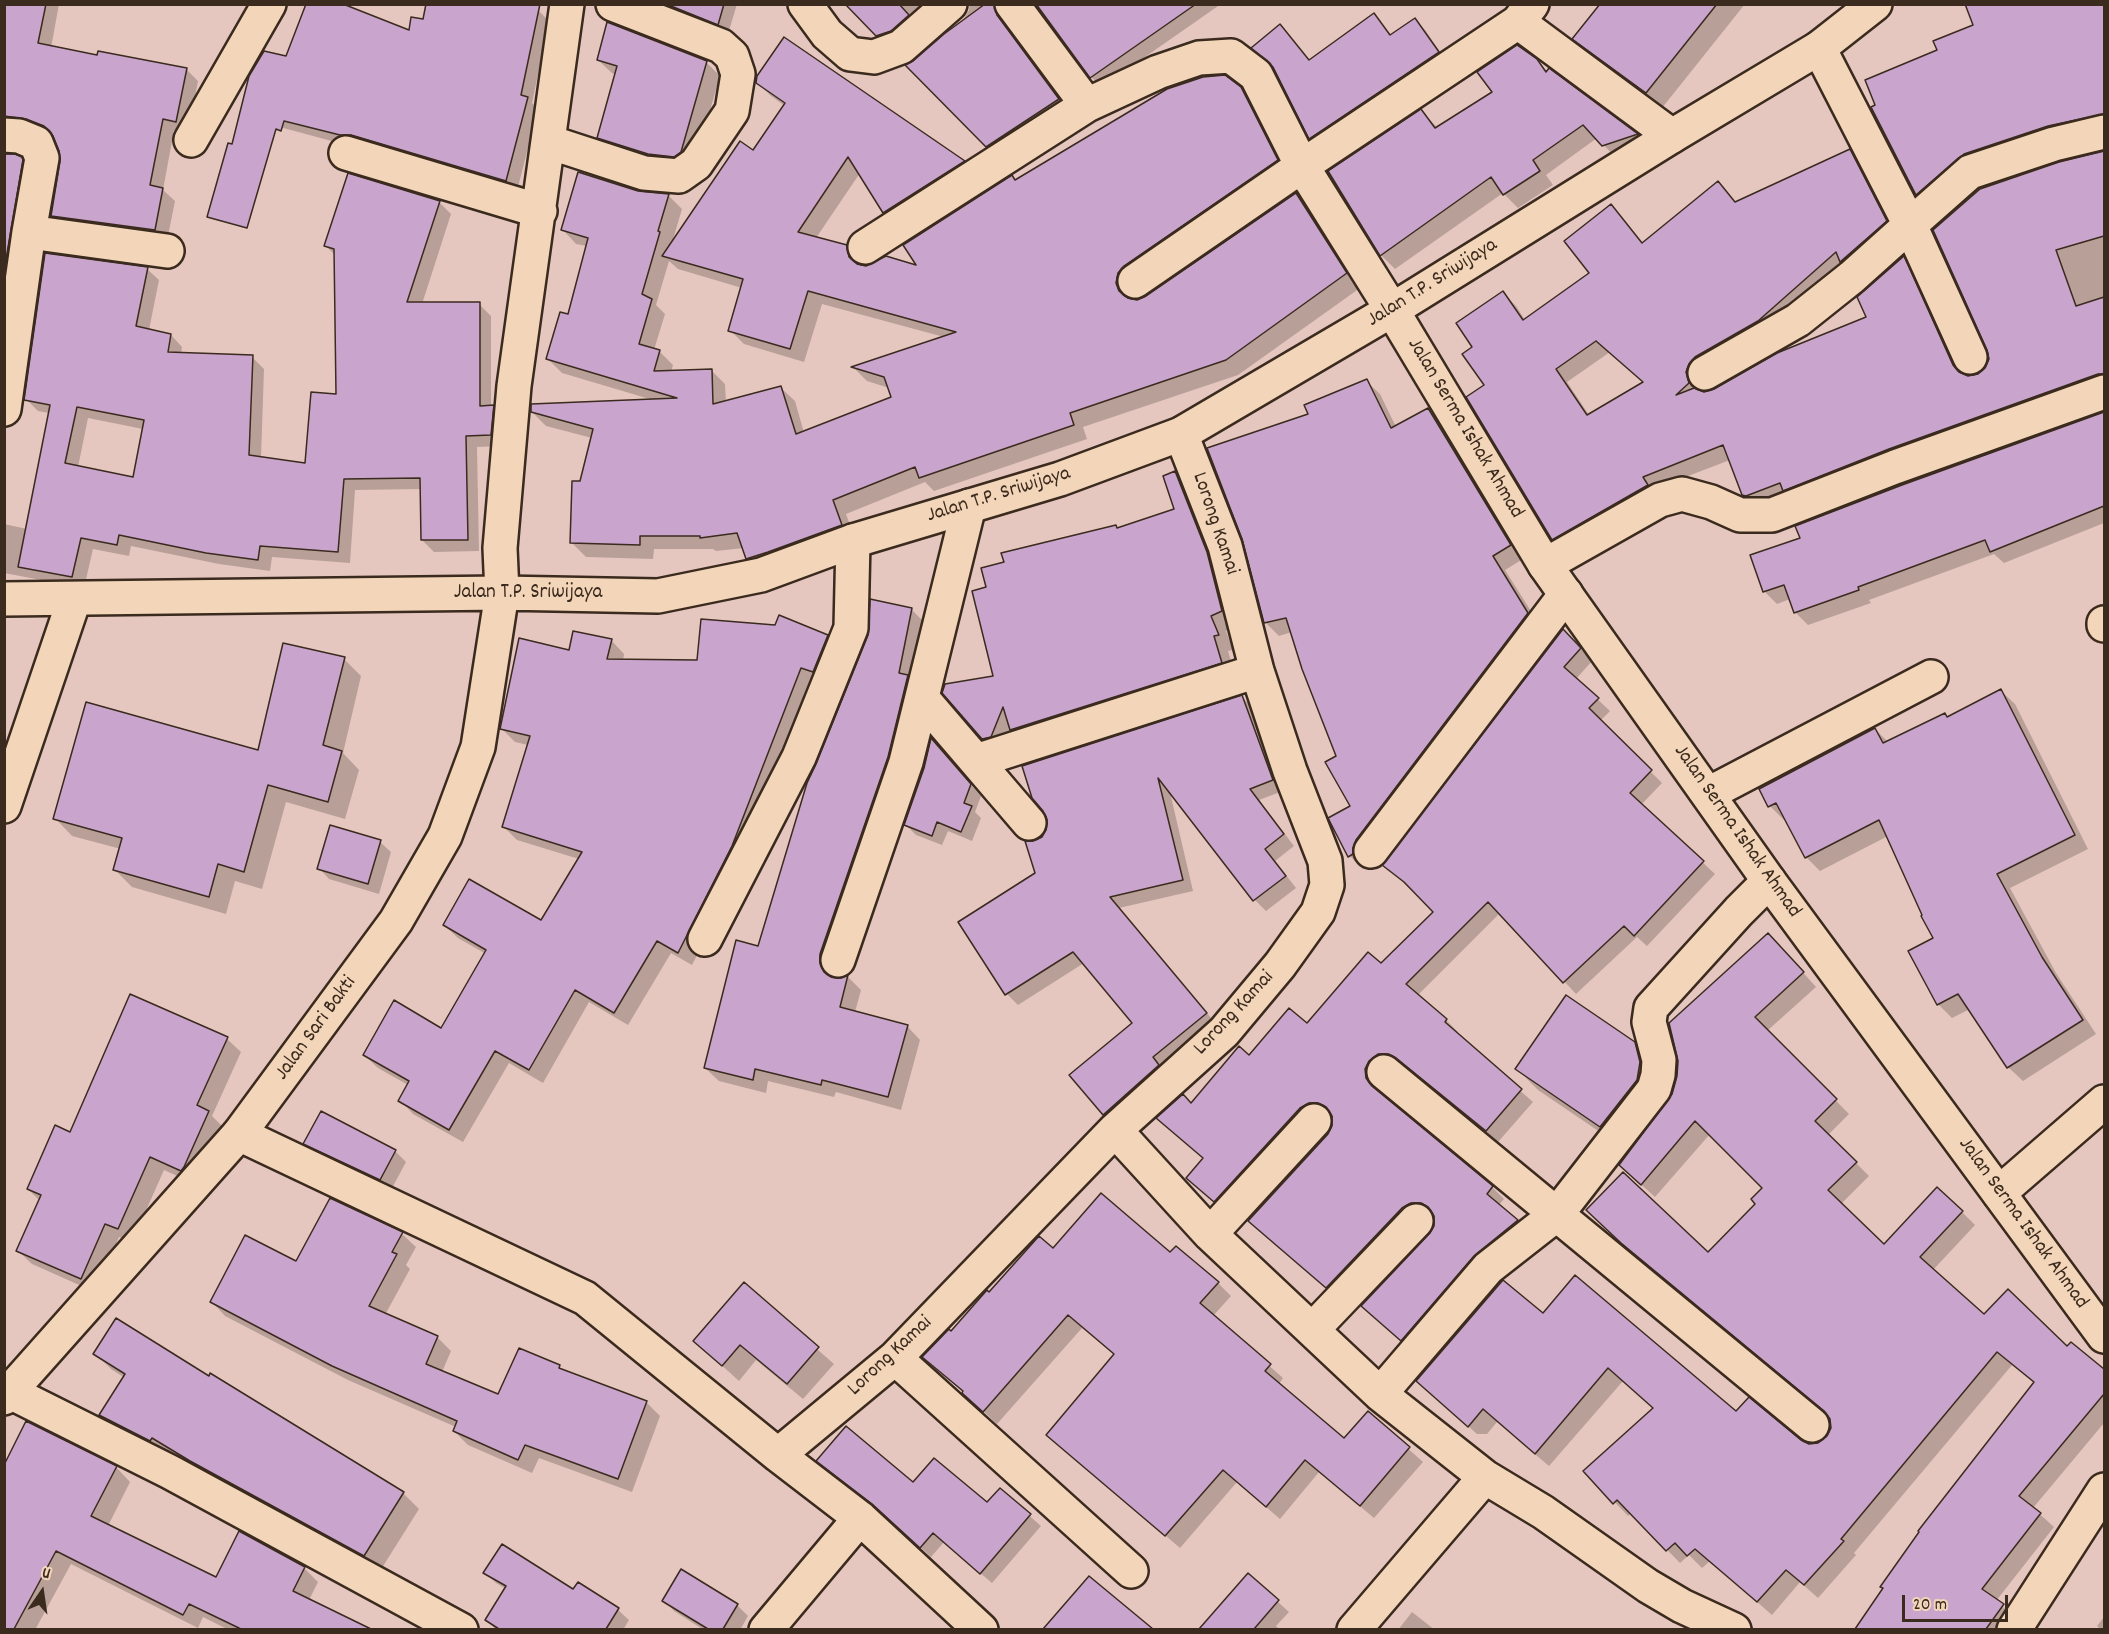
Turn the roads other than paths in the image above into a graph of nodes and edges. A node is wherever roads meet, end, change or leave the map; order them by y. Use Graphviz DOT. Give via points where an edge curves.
graph roads {
  1 [pos="269,4"];
  2 [pos="567,4"];
  3 [pos="613,4"];
  4 [pos="805,4"];
  5 [pos="950,4"];
  6 [pos="1012,4"];
  7 [pos="1875,4"];
  8 [pos="1525,13"];
  9 [pos="1819,48"];
  10 [pos="1086,105"];
  11 [pos="2104,132"];
  12 [pos="4,135"];
  13 [pos="1672,136"];
  14 [pos="191,140"];
  15 [pos="549,142"];
  16 [pos="346,153"];
  17 [pos="1302,166"];
  18 [pos="540,211"];
  19 [pos="1910,225"];
  20 [pos="29,232"];
  21 [pos="865,247"];
  22 [pos="167,251"];
  23 [pos="1135,281"];
  24 [pos="11,308"];
  25 [pos="1392,310"];
  26 [pos="1970,357"];
  27 [pos="1705,373"];
  28 [pos="2104,392"];
  29 [pos="4,410"];
  30 [pos="1181,434"];
  31 [pos="969,506"];
  32 [pos="853,541"];
  33 [pos="1545,565"];
  34 [pos="502,593"];
  35 [pos="1566,594"];
  36 [pos="4,599"];
  37 [pos="74,600"];
  38 [pos="1257,671"];
  39 [pos="1930,677"];
  40 [pos="922,698"];
  41 [pos="976,761"];
  42 [pos="1708,794"];
  43 [pos="4,806"];
  44 [pos="1029,823"];
  45 [pos="1371,851"];
  46 [pos="1770,881"];
  47 [pos="705,939"];
  48 [pos="838,960"];
  49 [pos="1384,1072"];
  50 [pos="2104,1102"];
  51 [pos="1314,1121"];
  52 [pos="1115,1130"];
  53 [pos="239,1134"];
  54 [pos="1999,1193"];
  55 [pos="1557,1214"];
  56 [pos="1416,1221"];
  57 [pos="1210,1234"];
  58 [pos="1313,1329"];
  59 [pos="2104,1336"];
  60 [pos="895,1359"];
  61 [pos="1380,1394"];
  62 [pos="7,1395"];
  63 [pos="1812,1425"];
  64 [pos="778,1455"];
  65 [pos="1485,1477"];
  66 [pos="2104,1490"];
  67 [pos="860,1518"];
  68 [pos="1131,1571"];
  69 [pos="1675,1618"];
  70 [pos="2022,1626"];
  71 [pos="461,1629"];
  72 [pos="766,1629"];
  73 [pos="981,1629"];
  74 [pos="1354,1629"];
  75 [pos="1734,1629"];
  1 -- 14 [label="street"];
  2 -- 15 [label="street, Jalan Sari Bakti"];
  3 -- 15 [label="street" via="721,46 732,56 738,74 732,111 696,164 679,176 644,173"];
  4 -- 5 [label="street" via="827,34 850,54 874,57 901,47"];
  6 -- 10 [label="street"];
  7 -- 9 [label="street, Jalan T.P. Sriwijaya"];
  8 -- 13 [label="street"];
  8 -- 17 [label="street"];
  9 -- 13 [label="street, Jalan T.P. Sriwijaya"];
  9 -- 19 [label="street"];
  10 -- 17 [label="street, Jalan Serma Ishak Ahmad" via="1199,58 1231,56 1256,75"];
  10 -- 21 [label="street, Jalan Serma Ishak Ahmad"];
  11 -- 19 [label="street" via="1970,172"];
  12 -- 20 [label="street" via="36,143 42,158"];
  13 -- 25 [label="street, Jalan T.P. Sriwijaya"];
  15 -- 18 [label="street, Jalan Sari Bakti"];
  16 -- 18 [label="street"];
  17 -- 23 [label="street"];
  17 -- 25 [label="street, Jalan Serma Ishak Ahmad"];
  18 -- 34 [label="street, Jalan Sari Bakti" via="514,386 500,548"];
  19 -- 26 [label="street"];
  19 -- 27 [label="street" via="1798,321"];
  20 -- 22 [label="street"];
  20 -- 24 [label="street"];
  24 -- 29 [label="street"];
  25 -- 30 [label="street, Jalan T.P. Sriwijaya"];
  25 -- 33 [label="street, Jalan Serma Ishak Ahmad"];
  28 -- 33 [label="street" via="1895,466 1772,515 1740,515 1682,494 1660,500"];
  30 -- 31 [label="street, Jalan T.P. Sriwijaya" via="1060,479"];
  30 -- 38 [label="street, Lorong Kamai" via="1225,546"];
  31 -- 32 [label="street, Jalan T.P. Sriwijaya"];
  31 -- 40 [label="street"];
  32 -- 34 [label="street, Jalan T.P. Sriwijaya" via="761,575 658,596"];
  32 -- 47 [label="street" via="851,628 799,757"];
  33 -- 35 [label="street, Jalan Serma Ishak Ahmad"];
  34 -- 37 [label="street, Jalan T.P. Sriwijaya"];
  34 -- 53 [label="street, Jalan Sari Bakti" via="478,747 445,836 396,921"];
  35 -- 42 [label="street, Jalan Serma Ishak Ahmad"];
  35 -- 45 [label="street"];
  36 -- 37 [label="street, Jalan T.P. Sriwijaya"];
  37 -- 43 [label="street"];
  38 -- 41 [label="street"];
  38 -- 52 [label="street, Lorong Kamai" via="1325,861 1327,885 1318,912 1224,1032"];
  39 -- 42 [label="street"];
  40 -- 41 [label="street"];
  40 -- 48 [label="street" via="906,762"];
  41 -- 44 [label="street"];
  42 -- 46 [label="street, Jalan Serma Ishak Ahmad"];
  46 -- 54 [label="street, Jalan Serma Ishak Ahmad"];
  46 -- 55 [label="street" via="1651,1008 1649,1022 1659,1060 1654,1089"];
  49 -- 55 [label="street"];
  50 -- 54 [label="street"];
  51 -- 57 [label="street"];
  52 -- 57 [label="street"];
  52 -- 60 [label="street, Lorong Kamai"];
  53 -- 62 [label="street, Jalan Sari Bakti"];
  53 -- 64 [label="street" via="585,1298"];
  54 -- 59 [label="street, Jalan Serma Ishak Ahmad"];
  55 -- 61 [label="street" via="1488,1268"];
  55 -- 63 [label="street"];
  56 -- 58 [label="street"];
  57 -- 58 [label="street"];
  58 -- 61 [label="street"];
  60 -- 64 [label="street, Lorong Kamai"];
  60 -- 68 [label="street"];
  61 -- 65 [label="street"];
  62 -- 71 [label="street" via="170,1472"];
  64 -- 67 [label="street"];
  65 -- 69 [label="street" via="1543,1512 1648,1586"];
  65 -- 74 [label="street"];
  66 -- 70 [label="street"];
  67 -- 72 [label="street"];
  67 -- 73 [label="street"];
  69 -- 75 [label="street"];
}
